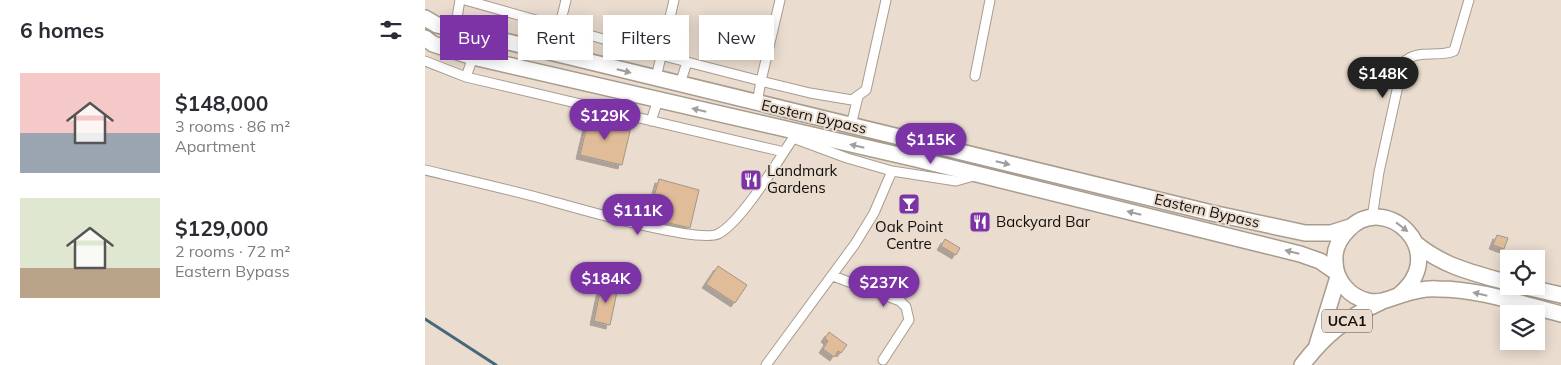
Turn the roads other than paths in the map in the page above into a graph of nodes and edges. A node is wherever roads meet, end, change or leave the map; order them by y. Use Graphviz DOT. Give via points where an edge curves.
graph roads {
  1 [pos="461,0"];
  2 [pos="465,0"];
  3 [pos="566,0"];
  4 [pos="673,0"];
  5 [pos="780,0"];
  6 [pos="886,0"];
  7 [pos="990,0"];
  8 [pos="1469,0"];
  9 [pos="458,15"];
  10 [pos="520,15"];
  11 [pos="563,15"];
  12 [pos="669,15"];
  13 [pos="425,18"];
  14 [pos="440,26"];
  15 [pos="425,38"];
  16 [pos="440,46"];
  17 [pos="472,60"];
  18 [pos="486,60"];
  19 [pos="582,60"];
  20 [pos="659,60"];
  21 [pos="679,60"];
  22 [pos="425,61"];
  23 [pos="687,62"];
  24 [pos="975,76"];
  25 [pos="466,77"];
  26 [pos="656,78"];
  27 [pos="761,81"];
  28 [pos="680,84"];
  29 [pos="858,97"];
  30 [pos="658,100"];
  31 [pos="757,103"];
  32 [pos="651,120"];
  33 [pos="851,125"];
  34 [pos="795,135"];
  35 [pos="784,152"];
  36 [pos="425,170"];
  37 [pos="891,171"];
  38 [pos="975,174"];
  39 [pos="1372,218"];
  40 [pos="1351,227"];
  41 [pos="1415,243"];
  42 [pos="1337,275"];
  43 [pos="833,276"];
  44 [pos="1500,280"];
  45 [pos="1545,291"];
  46 [pos="1399,295"];
  47 [pos="1561,295"];
  48 [pos="1382,302"];
  49 [pos="1561,314"];
  50 [pos="1316,346"];
  51 [pos="883,360"];
  52 [pos="766,365"];
  53 [pos="1302,365"];
  1 -- 9 [label="street"];
  2 -- 10 [label="street"];
  3 -- 11 [label="street"];
  4 -- 12 [label="street"];
  5 -- 27 [label="street"];
  6 -- 29 [label="street" via="866,90"];
  7 -- 24 [label="street"];
  8 -- 39 [label="street" via="1454,52 1413,55 1403,63"];
  13 -- 14 [label="main road, Eastern Bypass"];
  15 -- 16 [label="main road, Eastern Bypass"];
  17 -- 25 [label="street"];
  18 -- 30 [label="main road, Eastern Bypass"];
  19 -- 26 [label="main road, Eastern Bypass, one-way"];
  20 -- 26 [label="street"];
  21 -- 23 [label="street"];
  22 -- 25 [label="street"];
  23 -- 27 [label="street"];
  23 -- 28 [label="street"];
  25 -- 32 [label="street"];
  26 -- 28 [label="main road, Eastern Bypass"];
  27 -- 29 [label="street" via="842,99"];
  27 -- 31 [label="street"];
  28 -- 31 [label="main road, Eastern Bypass"];
  29 -- 33 [label="street"];
  30 -- 32 [label="street"];
  34 -- 30 [label="main road, Eastern Bypass, one-way"];
  31 -- 33 [label="main road, Eastern Bypass"];
  32 -- 35 [label="street"];
  33 -- 40 [label="main road, Eastern Bypass, one-way" via="1289,230 1331,233"];
  34 -- 35 [label="street"];
  34 -- 37 [label="street" via="847,158"];
  38 -- 34 [label="main road, Eastern Bypass, one-way"];
  35 -- 36 [label="street" via="729,227 710,236 683,234 630,222"];
  37 -- 38 [label="street" via="956,180"];
  37 -- 43 [label="street" via="874,214"];
  42 -- 38 [label="main road, Eastern Bypass, one-way" via="1320,261 1300,254"];
  39 -- 40 [label="main road, Eastern Bypass"];
  39 -- 41 [label="main road, one-way" via="1396,222 1411,234"];
  40 -- 42 [label="main road" via="1337,247"];
  41 -- 44 [label="main road" via="1447,264"];
  41 -- 46 [label="main road" via="1419,262 1414,280"];
  42 -- 48 [label="main road, Eastern Bypass" via="1356,297"];
  42 -- 50 [label="main road, UCA1"];
  43 -- 51 [label="street" via="907,307 909,320"];
  43 -- 52 [label="street"];
  45 -- 47 [label="main road"];
  46 -- 48 [label="main road"];
  49 -- 46 [label="main road, one-way" via="1463,291 1418,290"];
  48 -- 50 [label="main road, UCA1" via="1338,327"];
  50 -- 53 [label="main road, UCA1"];
}
